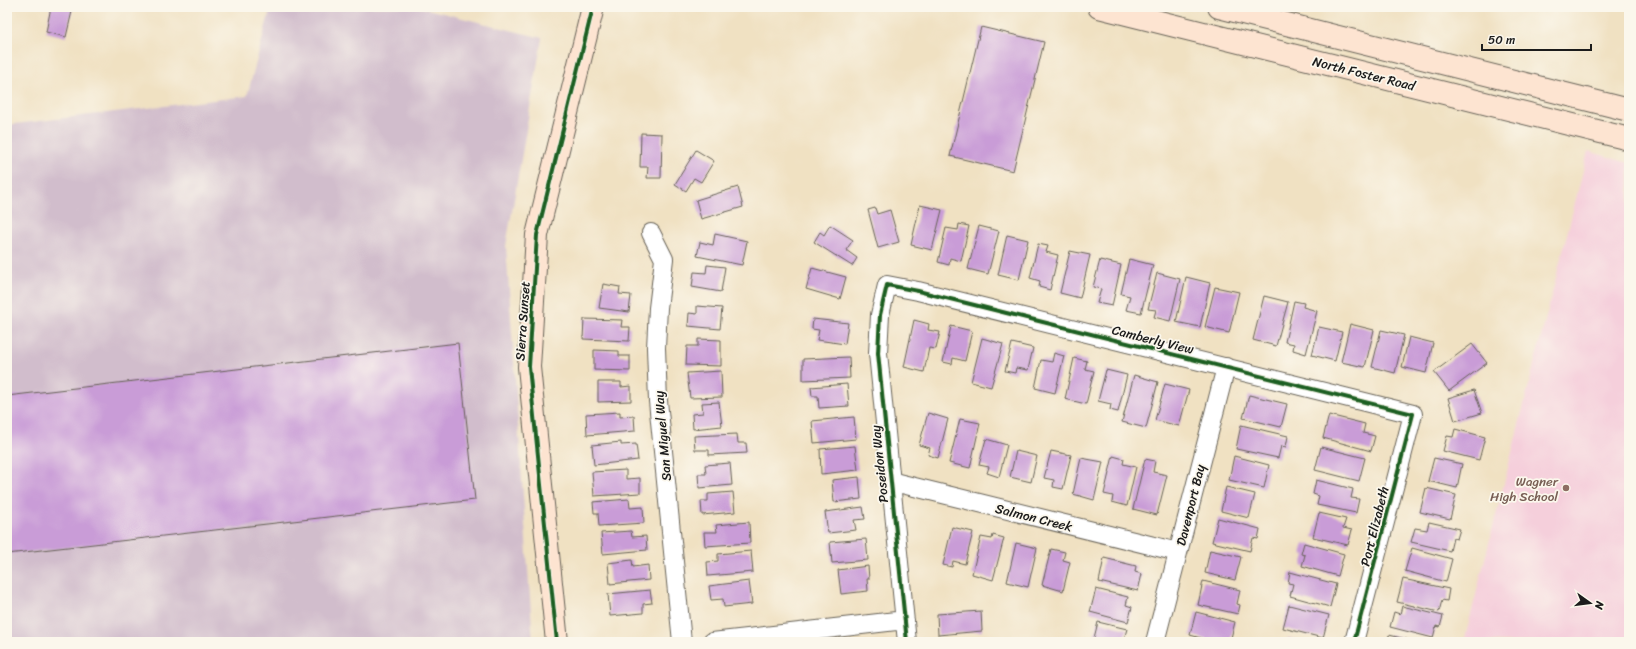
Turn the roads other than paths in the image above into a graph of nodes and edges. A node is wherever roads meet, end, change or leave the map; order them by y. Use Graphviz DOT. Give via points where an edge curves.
graph roads {
  1 [pos="593,7"];
  2 [pos="1099,7"];
  3 [pos="1229,8"];
  4 [pos="1629,110"];
  5 [pos="1629,139"];
  6 [pos="651,233"];
  7 [pos="887,285"];
  8 [pos="1226,367"];
  9 [pos="1413,414"];
  10 [pos="890,481"];
  11 [pos="1178,552"];
  12 [pos="905,620"];
  13 [pos="557,642"];
  14 [pos="682,642"];
  15 [pos="712,642"];
  16 [pos="907,642"];
  17 [pos="1155,642"];
  18 [pos="1354,642"];
  1 -- 13 [label="main road, Sierra Sunset" via="537,235 529,367"];
  2 -- 5 [label="main road, North Foster Road"];
  3 -- 4 [label="main road"];
  6 -- 14 [label="street, San Miguel Way" via="664,259 656,348 658,394"];
  7 -- 8 [label="street, Camberly View" via="918,290"];
  7 -- 10 [label="street, Poseidon Way" via="880,315 878,353"];
  8 -- 9 [label="street, Camberly View"];
  8 -- 11 [label="street, Davenport Bay"];
  9 -- 18 [label="street, Port Elizabeth"];
  10 -- 11 [label="street, Salmon Creek"];
  10 -- 12 [label="street, Poseidon Way"];
  11 -- 17 [label="street, Davenport Bay"];
  12 -- 15 [label="street"];
  12 -- 16 [label="street, Poseidon Way"];
}
